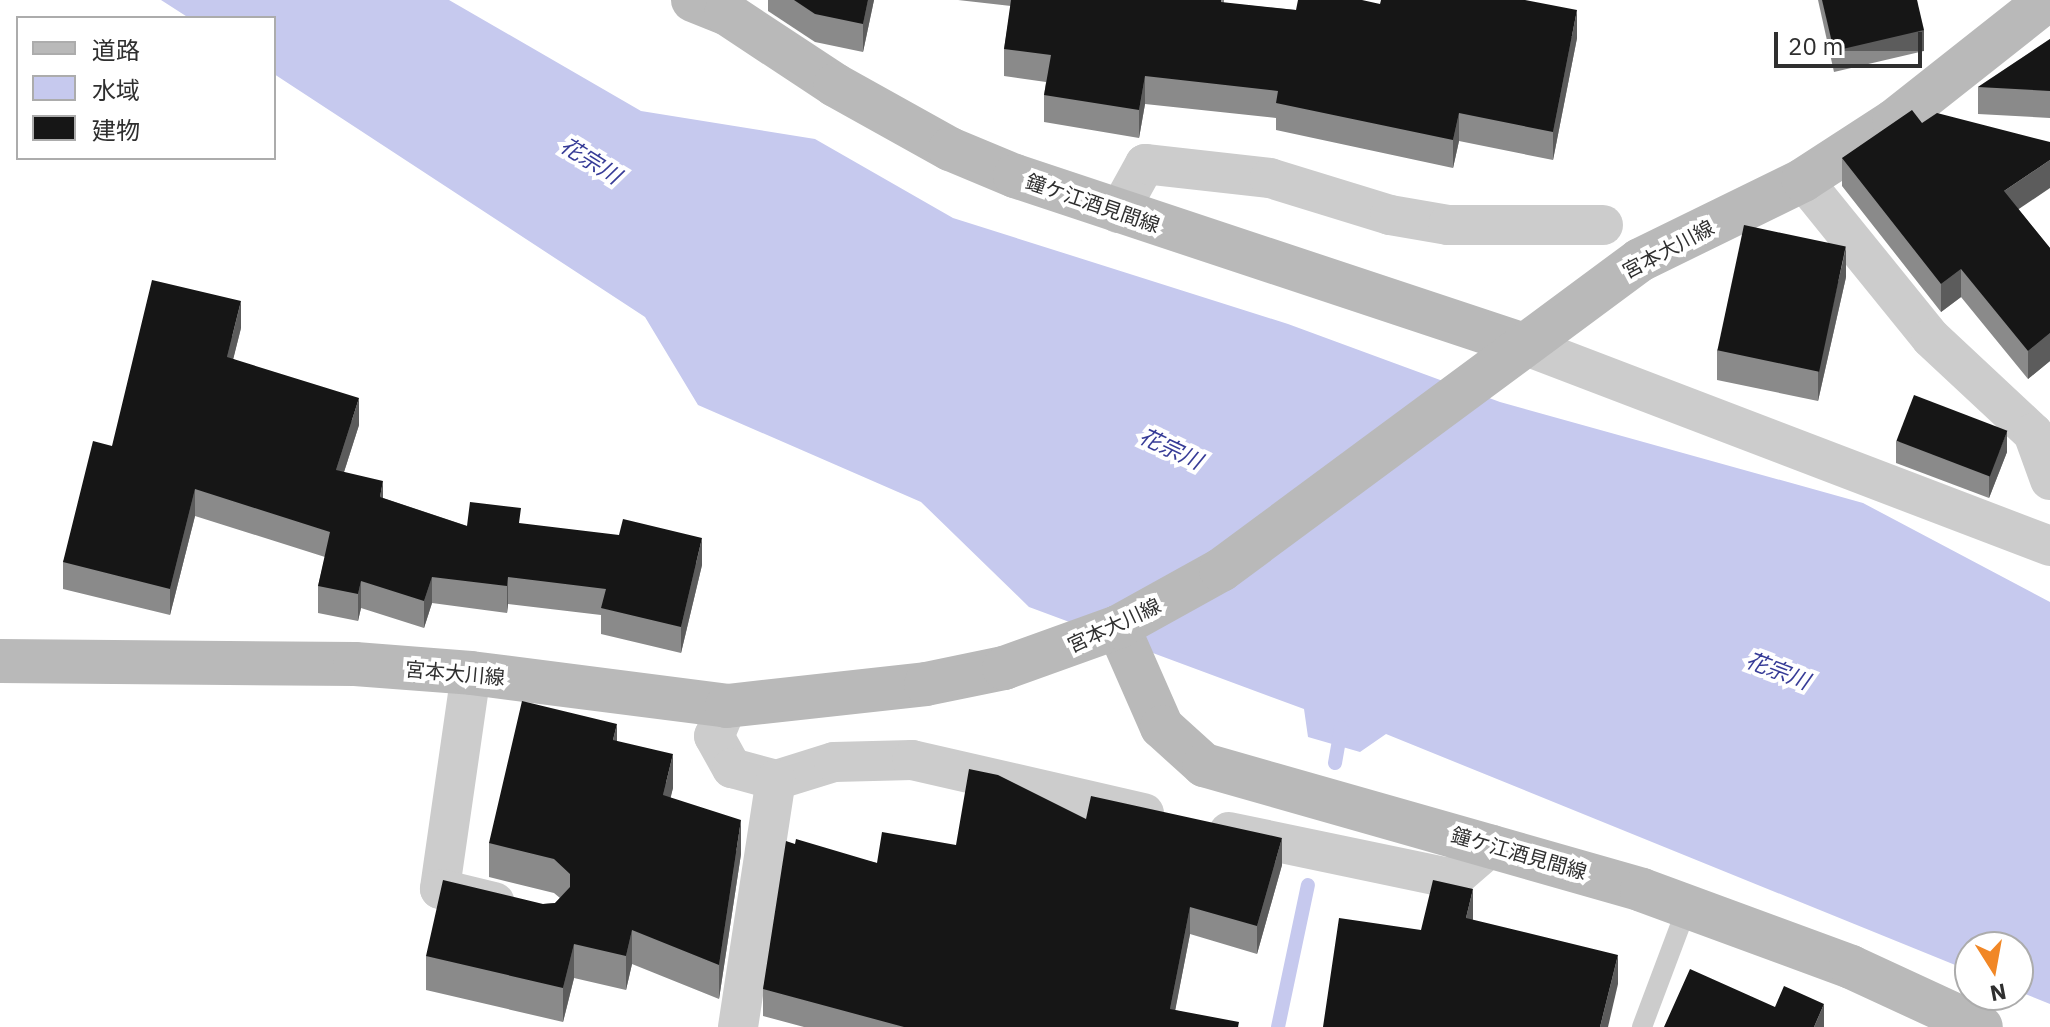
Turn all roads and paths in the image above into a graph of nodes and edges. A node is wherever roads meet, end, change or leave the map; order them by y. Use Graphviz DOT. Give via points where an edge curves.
graph roads {
  1 [pos="693,0"];
  2 [pos="2047,0"];
  3 [pos="1803,180"];
  4 [pos="1118,213"];
  5 [pos="1603,225"];
  6 [pos="1506,357"];
  7 [pos="2050,480"];
  8 [pos="2050,546"];
  9 [pos="1125,644"];
  10 [pos="0,661"];
  11 [pos="471,673"];
  12 [pos="727,706"];
  13 [pos="776,780"];
  14 [pos="1492,845"];
  15 [pos="1687,907"];
  16 [pos="533,911"];
  17 [pos="738,1027"];
  18 [pos="1642,1027"];
  19 [pos="1981,1027"];
  1 -- 4 [label="main road, 鐘ケ江酒見間線" via="726,13 835,85 950,149"];
  2 -- 3 [label="main road, 宮本大川線" via="1894,121"];
  3 -- 6 [label="main road, 宮本大川線" via="1640,260"];
  3 -- 7 [label="street" via="1931,338 2033,433"];
  4 -- 5 [label="street" via="1145,164 1270,178 1390,215 1448,225"];
  4 -- 6 [label="main road, 鐘ケ江酒見間線"];
  6 -- 8 [label="street"];
  6 -- 9 [label="main road, 宮本大川線"];
  9 -- 12 [label="main road, 宮本大川線" via="1068,647 1004,668 926,684"];
  9 -- 14 [label="main road, 鐘ケ江酒見間線" via="1162,727 1204,765"];
  10 -- 11 [label="main road, 宮本大川線" via="355,664"];
  11 -- 12 [label="main road, 宮本大川線"];
  11 -- 16 [label="street" via="440,889"];
  12 -- 13 [label="street" via="714,736 732,768"];
  13 -- 14 [label="street" via="834,762 912,760 1453,879"];
  13 -- 17 [label="street"];
  14 -- 15 [label="main road, 鐘ケ江酒見間線"];
  15 -- 18 [label="lane"];
  15 -- 19 [label="main road, 鐘ケ江酒見間線" via="1851,967"];
}
